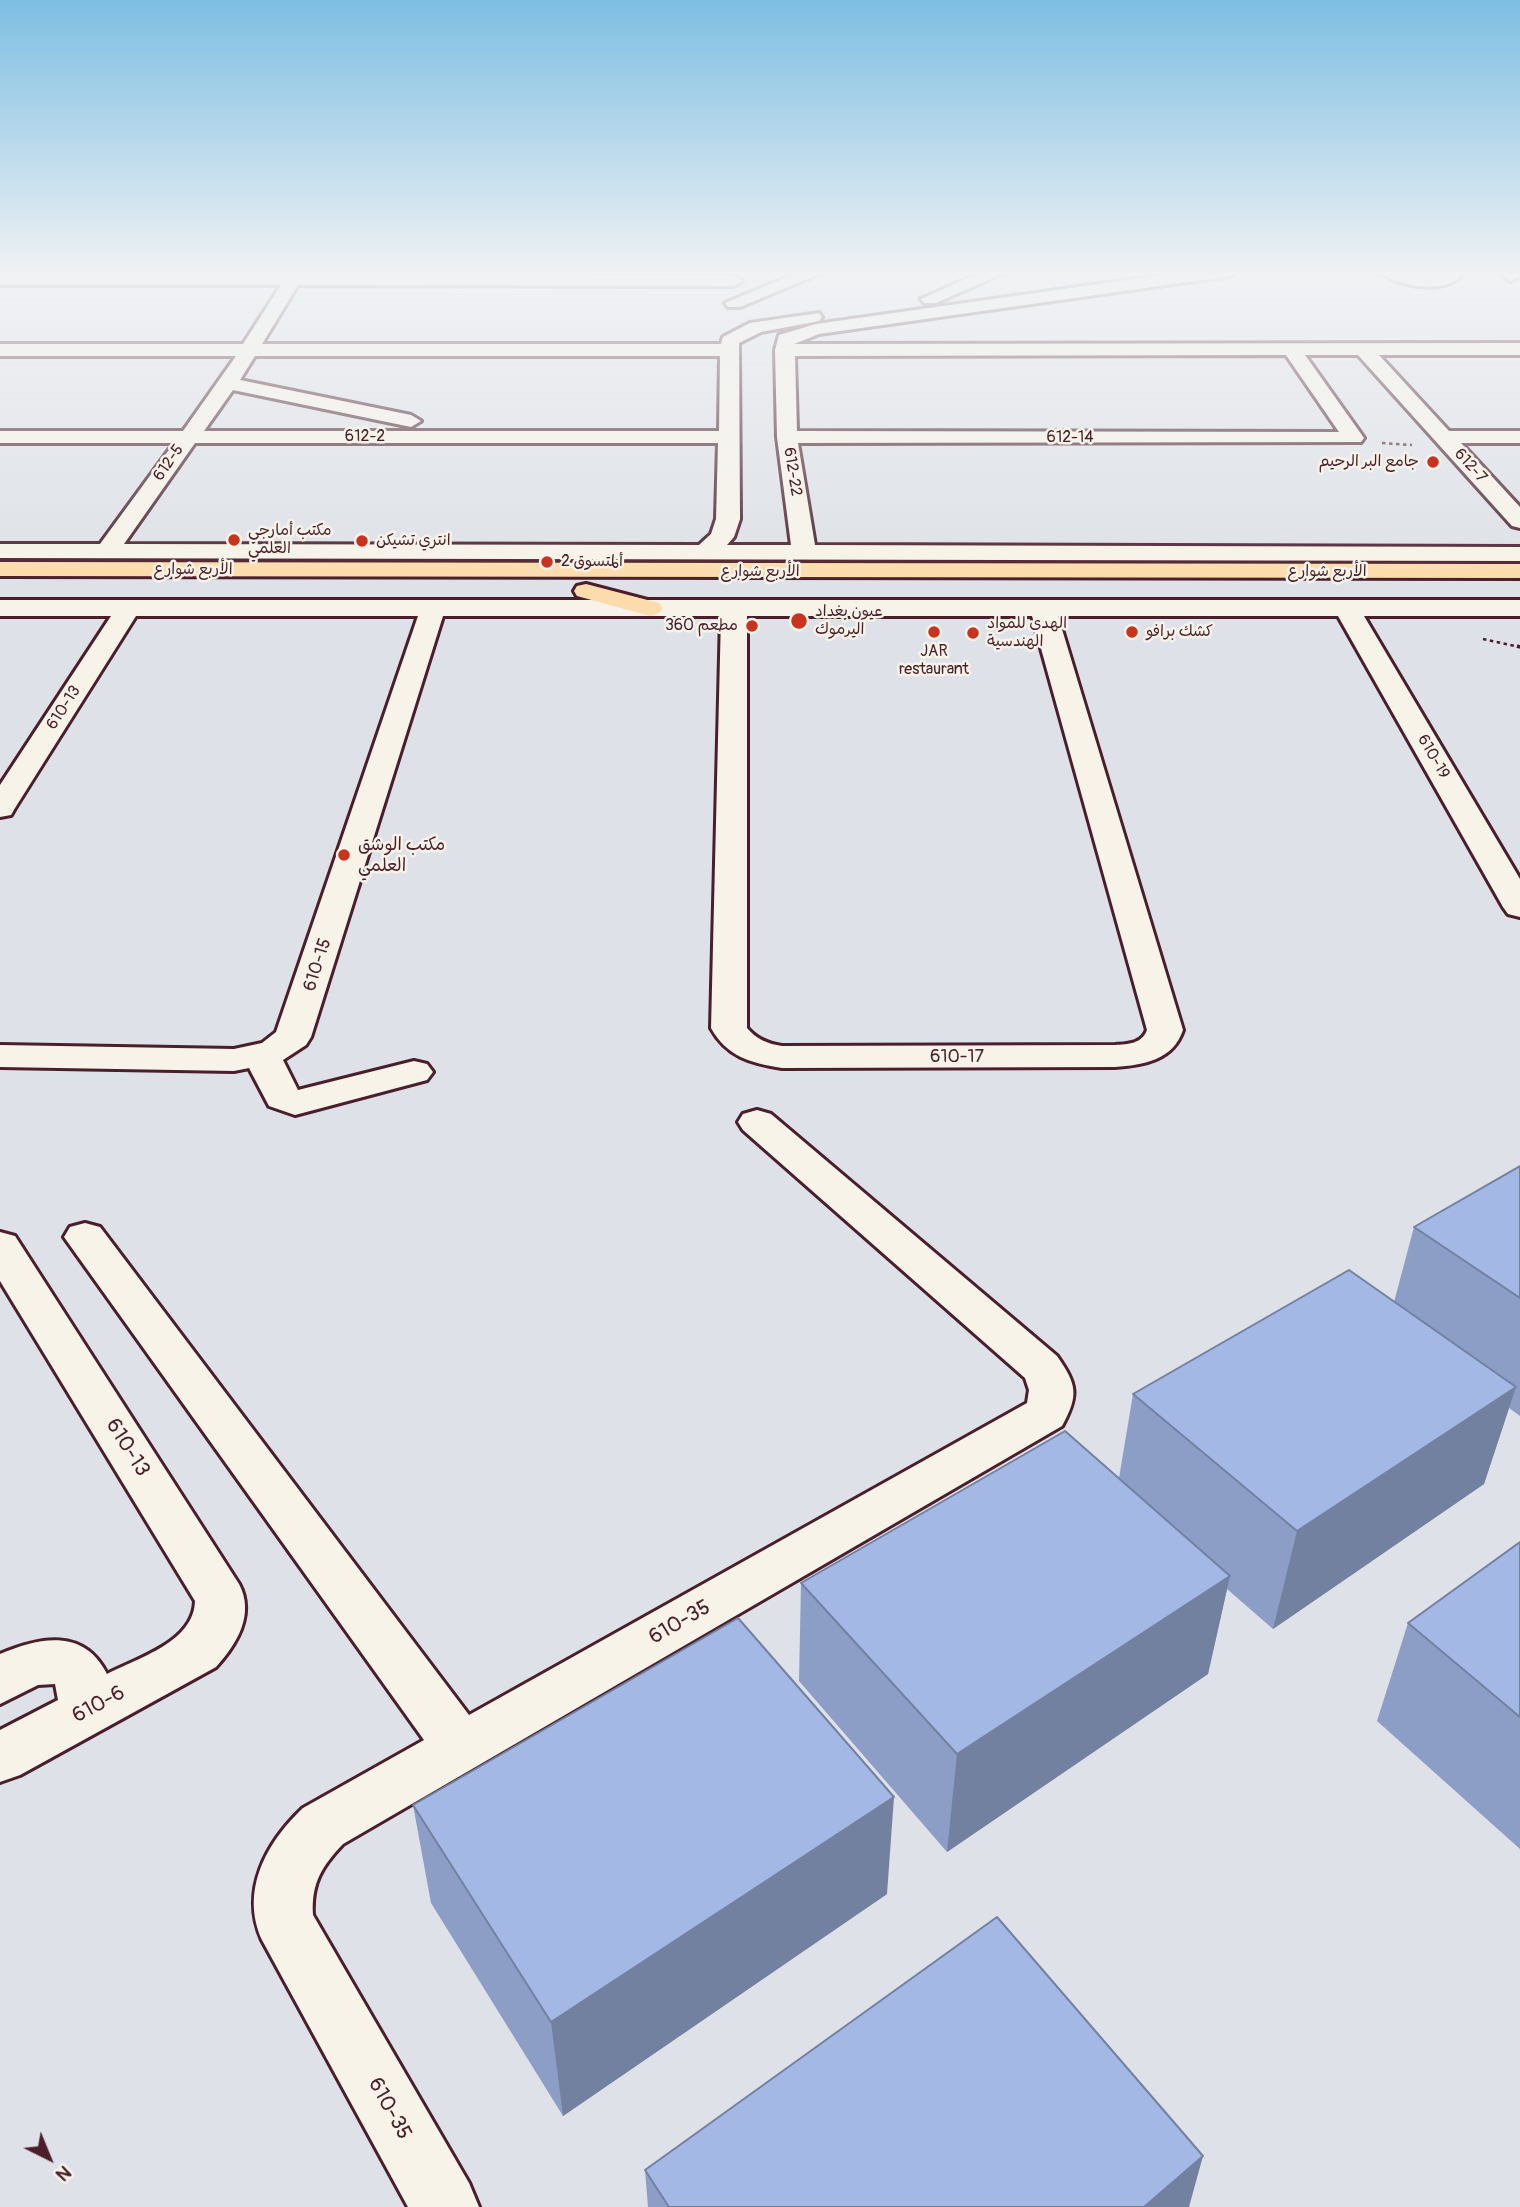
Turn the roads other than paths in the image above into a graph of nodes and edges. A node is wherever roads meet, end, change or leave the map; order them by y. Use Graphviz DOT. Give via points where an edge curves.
graph roads {
  1 [pos="234,374"];
  2 [pos="735,374"];
  3 [pos="780,374"];
  4 [pos="1309,374"];
  5 [pos="1387,374"];
  6 [pos="228,383"];
  7 [pos="0,437"];
  8 [pos="187,437"];
  9 [pos="414,437"];
  10 [pos="730,437"];
  11 [pos="787,437"];
  12 [pos="1520,437"];
  13 [pos="1448,442"];
  14 [pos="1520,521"];
  15 [pos="108,550"];
  16 [pos="0,551"];
  17 [pos="176,551"];
  18 [pos="804,552"];
  19 [pos="704,553"];
  20 [pos="1520,554"];
  21 [pos="0,569"];
  22 [pos="258,570"];
  23 [pos="473,571"];
  24 [pos="667,571"];
  25 [pos="1520,571"];
  26 [pos="867,573"];
  27 [pos="393,581"];
  28 [pos="1520,590"];
  29 [pos="0,591"];
  30 [pos="586,592"];
  31 [pos="444,599"];
  32 [pos="128,607"];
  33 [pos="1346,607"];
  34 [pos="0,608"];
  35 [pos="650,608"];
  36 [pos="734,608"];
  37 [pos="1042,608"];
  38 [pos="1520,608"];
  39 [pos="0,808"];
  40 [pos="1520,907"];
  41 [pos="262,1055"];
  42 [pos="0,1056"];
  43 [pos="414,1072"];
  44 [pos="757,1122"];
  45 [pos="85,1237"];
  46 [pos="0,1245"];
  47 [pos="197,1652"];
  48 [pos="0,1681"];
  49 [pos="84,1713"];
  50 [pos="461,1748"];
  51 [pos="0,1758"];
  52 [pos="445,2207"];
  1 -- 6 [label="street, 612-5"];
  2 -- 10 [label="street"];
  3 -- 11 [label="street, 612-22"];
  4 -- 11 [label="street, 612-14" via="1354,438"];
  5 -- 13 [label="street, 612-7"];
  6 -- 8 [label="street, 612-5"];
  6 -- 9 [label="street" via="425,424"];
  7 -- 8 [label="street, 612-2"];
  8 -- 9 [label="street, 612-2"];
  8 -- 15 [label="street, 612-5"];
  9 -- 10 [label="street, 612-2"];
  10 -- 19 [label="street" via="726,528 715,546"];
  11 -- 18 [label="street, 612-22"];
  12 -- 13 [label="street"];
  13 -- 14 [label="street, 612-7"];
  15 -- 16 [label="street"];
  15 -- 17 [label="street"];
  17 -- 19 [label="street"];
  17 -- 22 [label="main road"];
  18 -- 19 [label="street"];
  18 -- 20 [label="street"];
  18 -- 26 [label="main road" via="824,563"];
  19 -- 24 [label="main road"];
  21 -- 22 [label="main road, الأربع شوارع"];
  22 -- 27 [label="main road, الأربع شوارع"];
  23 -- 24 [label="main road, الأربع شوارع"];
  23 -- 27 [label="main road, الأربع شوارع"];
  23 -- 31 [label="main road" via="451,580"];
  24 -- 26 [label="main road, الأربع شوارع"];
  25 -- 26 [label="main road, الأربع شوارع"];
  27 -- 29 [label="main road, الأربع شوارع"];
  27 -- 31 [label="main road, الأربع شوارع"];
  28 -- 30 [label="main road, الأربع شوارع"];
  30 -- 31 [label="main road, الأربع شوارع"];
  30 -- 35 [label="main road"];
  31 -- 32 [label="street"];
  31 -- 35 [label="street"];
  31 -- 41 [label="street, 610-15" via="298,1030 284,1044"];
  32 -- 34 [label="street"];
  32 -- 39 [label="street, 610-13"];
  33 -- 37 [label="street"];
  33 -- 38 [label="street"];
  33 -- 40 [label="street, 610-19"];
  35 -- 36 [label="street"];
  36 -- 37 [label="street"];
  36 -- 37 [label="street, 610-17" via="729,1028 733,1036 752,1051 782,1057 1140,1054 1158,1044 1165,1030"];
  41 -- 42 [label="street, 610-15" via="234,1060"];
  41 -- 43 [label="street" via="283,1098 295,1103"];
  44 -- 50 [label="street, 610-35" via="1041,1367 1049,1379 1052,1403 1045,1415"];
  45 -- 50 [label="street"];
  46 -- 47 [label="street, 610-13" via="220,1599 218,1626"];
  47 -- 49 [label="street, 610-6"];
  48 -- 49 [label="street" via="21,1666 44,1660 65,1662 85,1685"];
  49 -- 51 [label="street, 610-6"];
  50 -- 52 [label="street, 610-35" via="323,1826 293,1859 281,1900 283,1920"];
}
